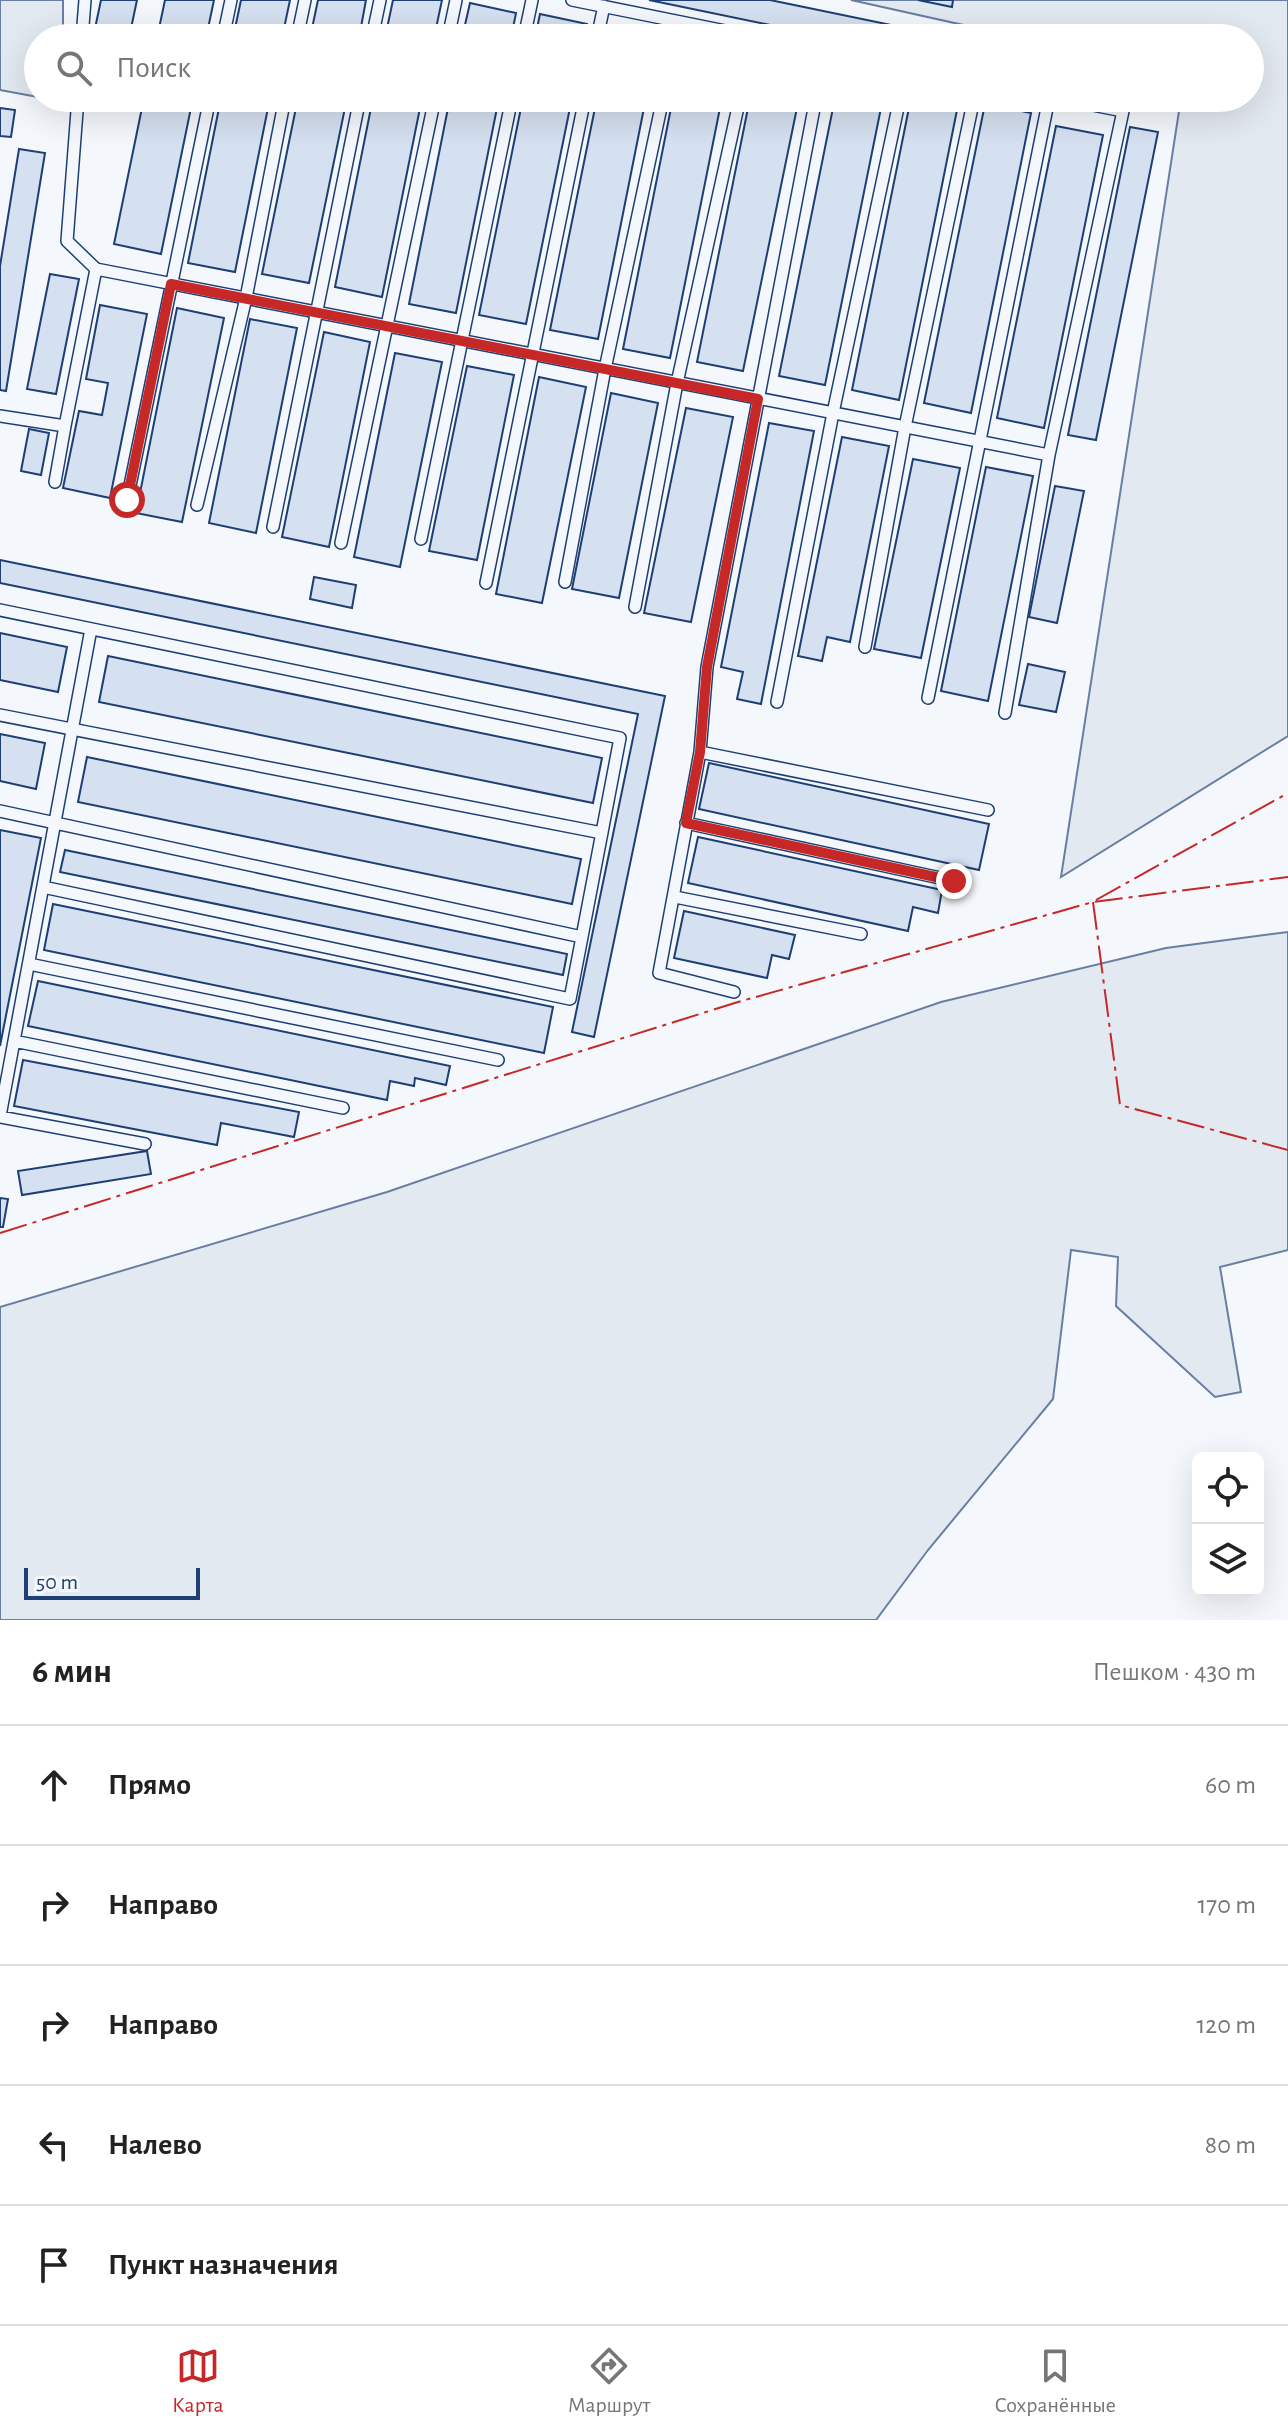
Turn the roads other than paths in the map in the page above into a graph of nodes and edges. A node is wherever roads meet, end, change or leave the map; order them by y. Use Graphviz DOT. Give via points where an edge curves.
graph roads {
  1 [pos="85,0"];
  2 [pos="231,0"];
  3 [pos="305,0"];
  4 [pos="380,0"];
  5 [pos="456,0"];
  6 [pos="532,0"];
  7 [pos="572,0"];
  8 [pos="604,6"];
  9 [pos="680,22"];
  10 [pos="83,24"];
  11 [pos="226,24"];
  12 [pos="300,24"];
  13 [pos="375,24"];
  14 [pos="451,24"];
  15 [pos="527,24"];
  16 [pos="600,24"];
  17 [pos="689,24"];
  18 [pos="77,112"];
  19 [pos="207,112"];
  20 [pos="282,112"];
  21 [pos="357,112"];
  22 [pos="432,112"];
  23 [pos="509,112"];
  24 [pos="582,112"];
  25 [pos="660,112"];
  26 [pos="737,112"];
  27 [pos="813,112"];
  28 [pos="897,112"];
  29 [pos="971,112"];
  30 [pos="1046,112"];
  31 [pos="1123,112"];
  32 [pos="96,269"];
  33 [pos="171,284"];
  34 [pos="246,298"];
  35 [pos="317,312"];
  36 [pos="386,326"];
  37 [pos="460,340"];
  38 [pos="532,354"];
  39 [pos="605,369"];
  40 [pos="677,383"];
  41 [pos="758,399"];
  42 [pos="833,413"];
  43 [pos="0,416"];
  44 [pos="65,426"];
  45 [pos="905,427"];
  46 [pos="980,442"];
  47 [pos="1049,455"];
  48 [pos="55,482"];
  49 [pos="127,500"];
  50 [pos="197,505"];
  51 [pos="273,527"];
  52 [pos="421,539"];
  53 [pos="341,543"];
  54 [pos="565,582"];
  55 [pos="486,583"];
  56 [pos="635,607"];
  57 [pos="0,610"];
  58 [pos="91,629"];
  59 [pos="865,647"];
  60 [pos="928,698"];
  61 [pos="777,702"];
  62 [pos="1005,713"];
  63 [pos="0,715"];
  64 [pos="72,730"];
  65 [pos="700,752"];
  66 [pos="988,810"];
  67 [pos="0,811"];
  68 [pos="686,823"];
  69 [pos="56,824"];
  70 [pos="602,833"];
  71 [pos="954,881"];
  72 [pos="43,887"];
  73 [pos="675,897"];
  74 [pos="861,934"];
  75 [pos="582,937"];
  76 [pos="29,964"];
  77 [pos="734,992"];
  78 [pos="14,1041"];
  79 [pos="498,1060"];
  80 [pos="343,1108"];
  81 [pos="0,1117"];
  82 [pos="145,1144"];
  1 -- 10 [label="lane"];
  2 -- 11 [label="lane"];
  3 -- 12 [label="lane"];
  4 -- 13 [label="lane"];
  5 -- 14 [label="lane"];
  6 -- 15 [label="lane"];
  7 -- 8 [label="lane"];
  8 -- 9 [label="lane"];
  8 -- 16 [label="lane"];
  9 -- 17 [label="lane"];
  18 -- 32 [label="lane" via="67,241"];
  19 -- 33 [label="lane"];
  20 -- 34 [label="lane"];
  21 -- 35 [label="lane"];
  22 -- 36 [label="lane"];
  23 -- 37 [label="lane"];
  24 -- 38 [label="lane"];
  25 -- 39 [label="lane"];
  26 -- 40 [label="lane"];
  27 -- 41 [label="lane"];
  28 -- 42 [label="lane"];
  29 -- 45 [label="lane"];
  30 -- 46 [label="lane"];
  31 -- 47 [label="lane"];
  32 -- 33 [label="lane"];
  32 -- 44 [label="lane"];
  33 -- 34 [label="lane"];
  33 -- 49 [label="lane"];
  34 -- 35 [label="lane"];
  34 -- 50 [label="lane"];
  35 -- 36 [label="lane"];
  35 -- 51 [label="lane"];
  36 -- 37 [label="lane"];
  36 -- 53 [label="lane"];
  37 -- 38 [label="lane"];
  37 -- 52 [label="lane"];
  38 -- 39 [label="lane"];
  38 -- 55 [label="lane"];
  39 -- 40 [label="lane"];
  39 -- 54 [label="lane"];
  40 -- 41 [label="lane"];
  40 -- 56 [label="lane"];
  41 -- 42 [label="lane"];
  41 -- 65 [label="lane" via="707,667"];
  42 -- 45 [label="lane"];
  42 -- 61 [label="lane"];
  43 -- 44 [label="lane"];
  44 -- 48 [label="lane"];
  45 -- 46 [label="lane"];
  45 -- 59 [label="lane"];
  46 -- 47 [label="lane"];
  46 -- 60 [label="lane"];
  47 -- 62 [label="lane"];
  57 -- 58 [label="lane"];
  58 -- 64 [label="lane"];
  58 -- 70 [label="lane" via="620,738"];
  63 -- 64 [label="lane"];
  64 -- 69 [label="lane"];
  64 -- 70 [label="lane"];
  65 -- 66 [label="lane"];
  65 -- 68 [label="lane"];
  67 -- 69 [label="lane"];
  68 -- 71 [label="lane"];
  68 -- 73 [label="lane"];
  69 -- 72 [label="lane"];
  69 -- 75 [label="lane"];
  70 -- 75 [label="lane"];
  72 -- 75 [label="lane" via="570,999"];
  72 -- 76 [label="lane"];
  73 -- 74 [label="lane"];
  73 -- 77 [label="lane" via="659,973"];
  76 -- 78 [label="lane"];
  76 -- 79 [label="lane"];
  78 -- 80 [label="lane"];
  78 -- 81 [label="lane"];
  81 -- 82 [label="lane"];
}
